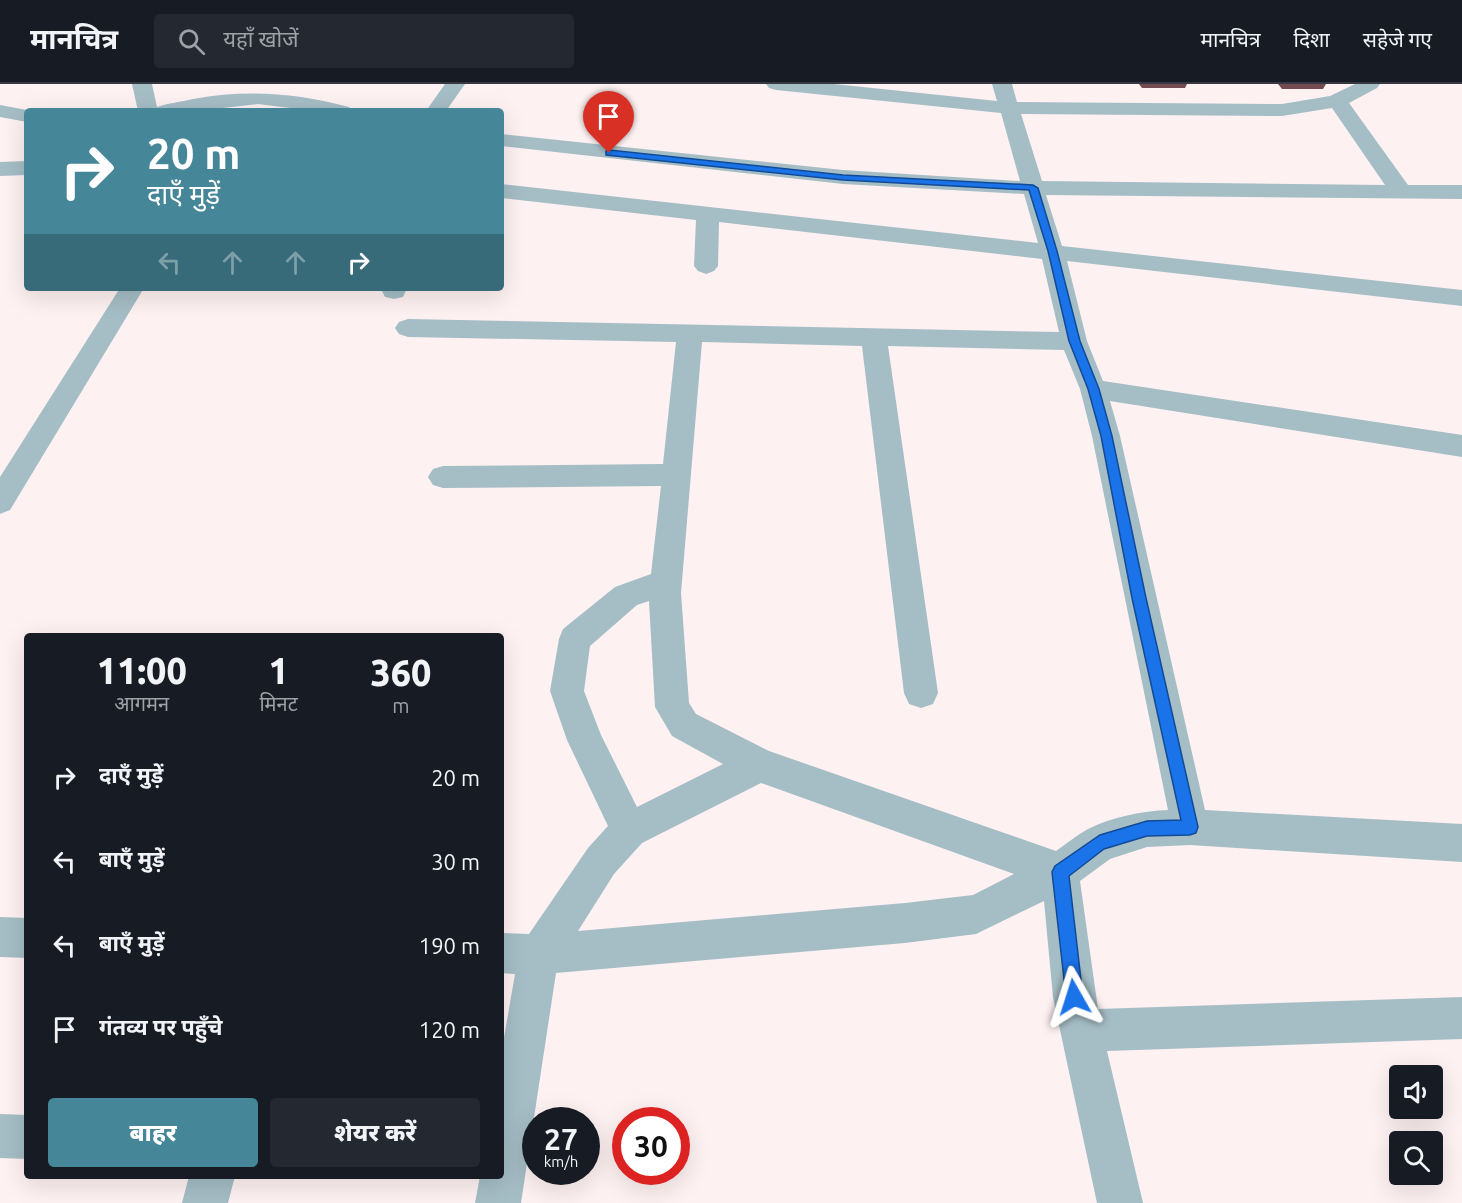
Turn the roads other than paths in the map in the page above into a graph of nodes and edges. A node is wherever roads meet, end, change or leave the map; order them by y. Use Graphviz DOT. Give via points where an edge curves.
graph roads {
  1 [pos="142,84"];
  2 [pos="455,84"];
  3 [pos="776,84"];
  4 [pos="1370,84"];
  5 [pos="1006,96"];
  6 [pos="1337,101"];
  7 [pos="147,108"];
  8 [pos="181,108"];
  9 [pos="329,108"];
  10 [pos="438,108"];
  11 [pos="0,111"];
  12 [pos="24,115"];
  13 [pos="504,140"];
  14 [pos="24,168"];
  15 [pos="0,169"];
  16 [pos="1033,188"];
  17 [pos="504,190"];
  18 [pos="1401,191"];
  19 [pos="1462,192"];
  20 [pos="708,213"];
  21 [pos="1052,251"];
  22 [pos="706,266"];
  23 [pos="130,291"];
  24 [pos="1462,298"];
  25 [pos="408,328"];
  26 [pos="690,332"];
  27 [pos="874,336"];
  28 [pos="1074,341"];
  29 [pos="1093,389"];
  30 [pos="1462,446"];
  31 [pos="675,475"];
  32 [pos="443,477"];
  33 [pos="0,502"];
  34 [pos="665,593"];
  35 [pos="921,693"];
  36 [pos="759,765"];
  37 [pos="1190,827"];
  38 [pos="629,830"];
  39 [pos="1462,843"];
  40 [pos="1060,872"];
  41 [pos="0,937"];
  42 [pos="24,938"];
  43 [pos="520,954"];
  44 [pos="1462,1018"];
  45 [pos="1082,1031"];
  46 [pos="0,1136"];
  47 [pos="24,1137"];
  48 [pos="504,1151"];
  49 [pos="212,1179"];
  50 [pos="501,1179"];
  51 [pos="205,1203"];
  52 [pos="498,1203"];
  53 [pos="1120,1203"];
  1 -- 7 [label="street"];
  2 -- 10 [label="street"];
  3 -- 5 [label="street"];
  4 -- 6 [label="street"];
  5 -- 6 [label="street" via="1282,110"];
  5 -- 16 [label="street"];
  6 -- 18 [label="street"];
  8 -- 9 [label="street" via="258,98"];
  11 -- 12 [label="street"];
  13 -- 16 [label="street" via="843,177"];
  14 -- 15 [label="street"];
  16 -- 18 [label="street"];
  16 -- 21 [label="street"];
  17 -- 20 [label="street"];
  18 -- 19 [label="street"];
  20 -- 21 [label="street"];
  20 -- 22 [label="street"];
  21 -- 24 [label="street"];
  21 -- 28 [label="street"];
  23 -- 33 [label="street"];
  25 -- 26 [label="street"];
  26 -- 27 [label="street"];
  26 -- 31 [label="street"];
  27 -- 28 [label="street"];
  27 -- 35 [label="street"];
  28 -- 29 [label="street"];
  29 -- 30 [label="street"];
  29 -- 37 [label="street"];
  31 -- 32 [label="street"];
  31 -- 34 [label="street"];
  34 -- 36 [label="street" via="672,707 684,725"];
  34 -- 38 [label="street" via="650,587 626,596 575,639 567,691 585,740"];
  36 -- 38 [label="street"];
  36 -- 40 [label="street"];
  37 -- 39 [label="street"];
  37 -- 40 [label="street" via="1147,829 1100,843"];
  38 -- 43 [label="street"];
  40 -- 43 [label="street" via="976,914"];
  40 -- 45 [label="street" via="1074,997"];
  41 -- 42 [label="street"];
  43 -- 48 [label="street"];
  44 -- 45 [label="street"];
  45 -- 53 [label="street"];
  46 -- 47 [label="street"];
  49 -- 51 [label="street"];
  50 -- 52 [label="street"];
}
